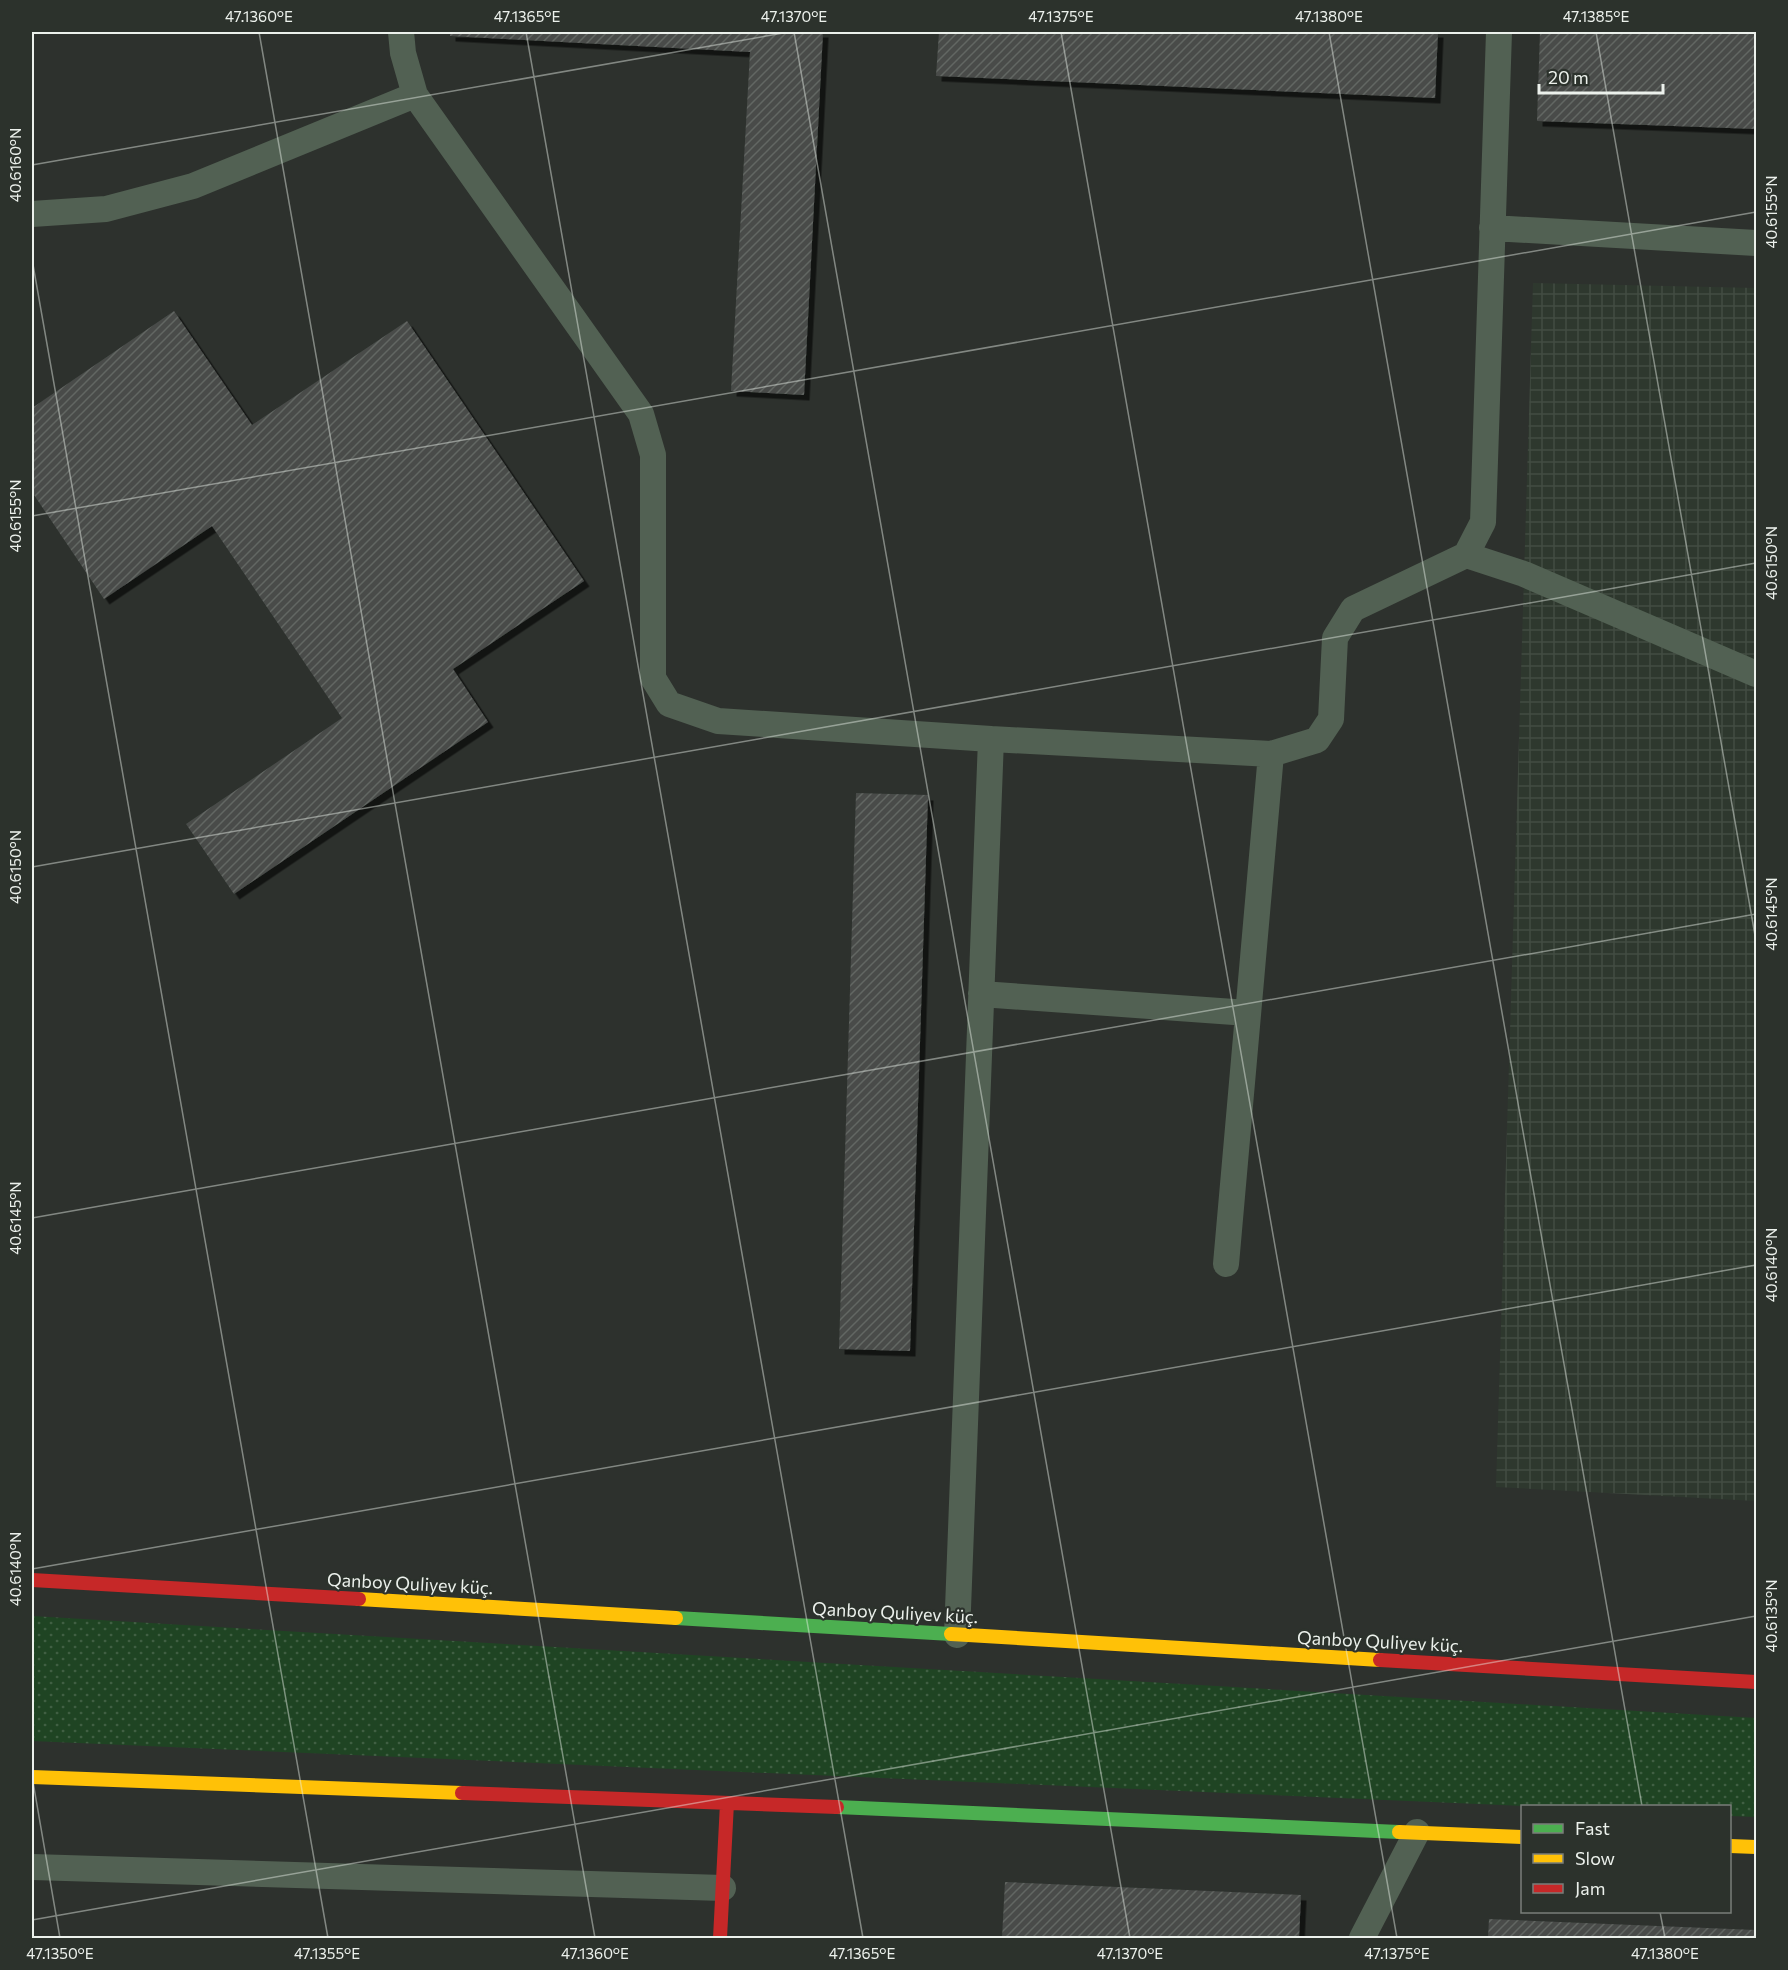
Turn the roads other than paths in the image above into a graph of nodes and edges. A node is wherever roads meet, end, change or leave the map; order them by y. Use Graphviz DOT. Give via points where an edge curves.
graph roads {
  1 [pos="401,32"];
  2 [pos="1498,32"];
  3 [pos="415,95"];
  4 [pos="32,214"];
  5 [pos="1492,228"];
  6 [pos="1756,243"];
  7 [pos="1466,555"];
  8 [pos="1756,674"];
  9 [pos="991,739"];
  10 [pos="1271,754"];
  11 [pos="981,994"];
  12 [pos="1248,1013"];
  13 [pos="1226,1264"];
  14 [pos="32,1580"];
  15 [pos="957,1635"];
  16 [pos="1756,1682"];
  17 [pos="32,1777"];
  18 [pos="727,1803"];
  19 [pos="1417,1832"];
  20 [pos="1521,1837"];
  21 [pos="1731,1846"];
  22 [pos="1756,1847"];
  23 [pos="32,1867"];
  24 [pos="723,1888"];
  25 [pos="720,1938"];
  26 [pos="1362,1938"];
  1 -- 3 [label="lane"];
  2 -- 5 [label="lane"];
  3 -- 4 [label="lane" via="194,186 106,209"];
  3 -- 9 [label="lane" via="641,414 653,455 653,678 669,704 718,721"];
  5 -- 6 [label="lane"];
  5 -- 7 [label="lane" via="1483,522"];
  7 -- 8 [label="lane" via="1524,574"];
  7 -- 10 [label="lane" via="1353,609 1335,638 1330,719 1317,740"];
  9 -- 10 [label="lane"];
  9 -- 11 [label="lane"];
  10 -- 12 [label="lane"];
  11 -- 12 [label="lane"];
  11 -- 15 [label="lane"];
  12 -- 13 [label="lane"];
  14 -- 15 [label="street, Qanboy Quliyev küç."];
  15 -- 16 [label="street, Qanboy Quliyev küç."];
  17 -- 18 [label="street"];
  18 -- 19 [label="street"];
  18 -- 24 [label="street"];
  19 -- 20 [label="street"];
  19 -- 26 [label="lane"];
  21 -- 22 [label="street"];
  23 -- 24 [label="lane"];
  24 -- 25 [label="street"];
}
